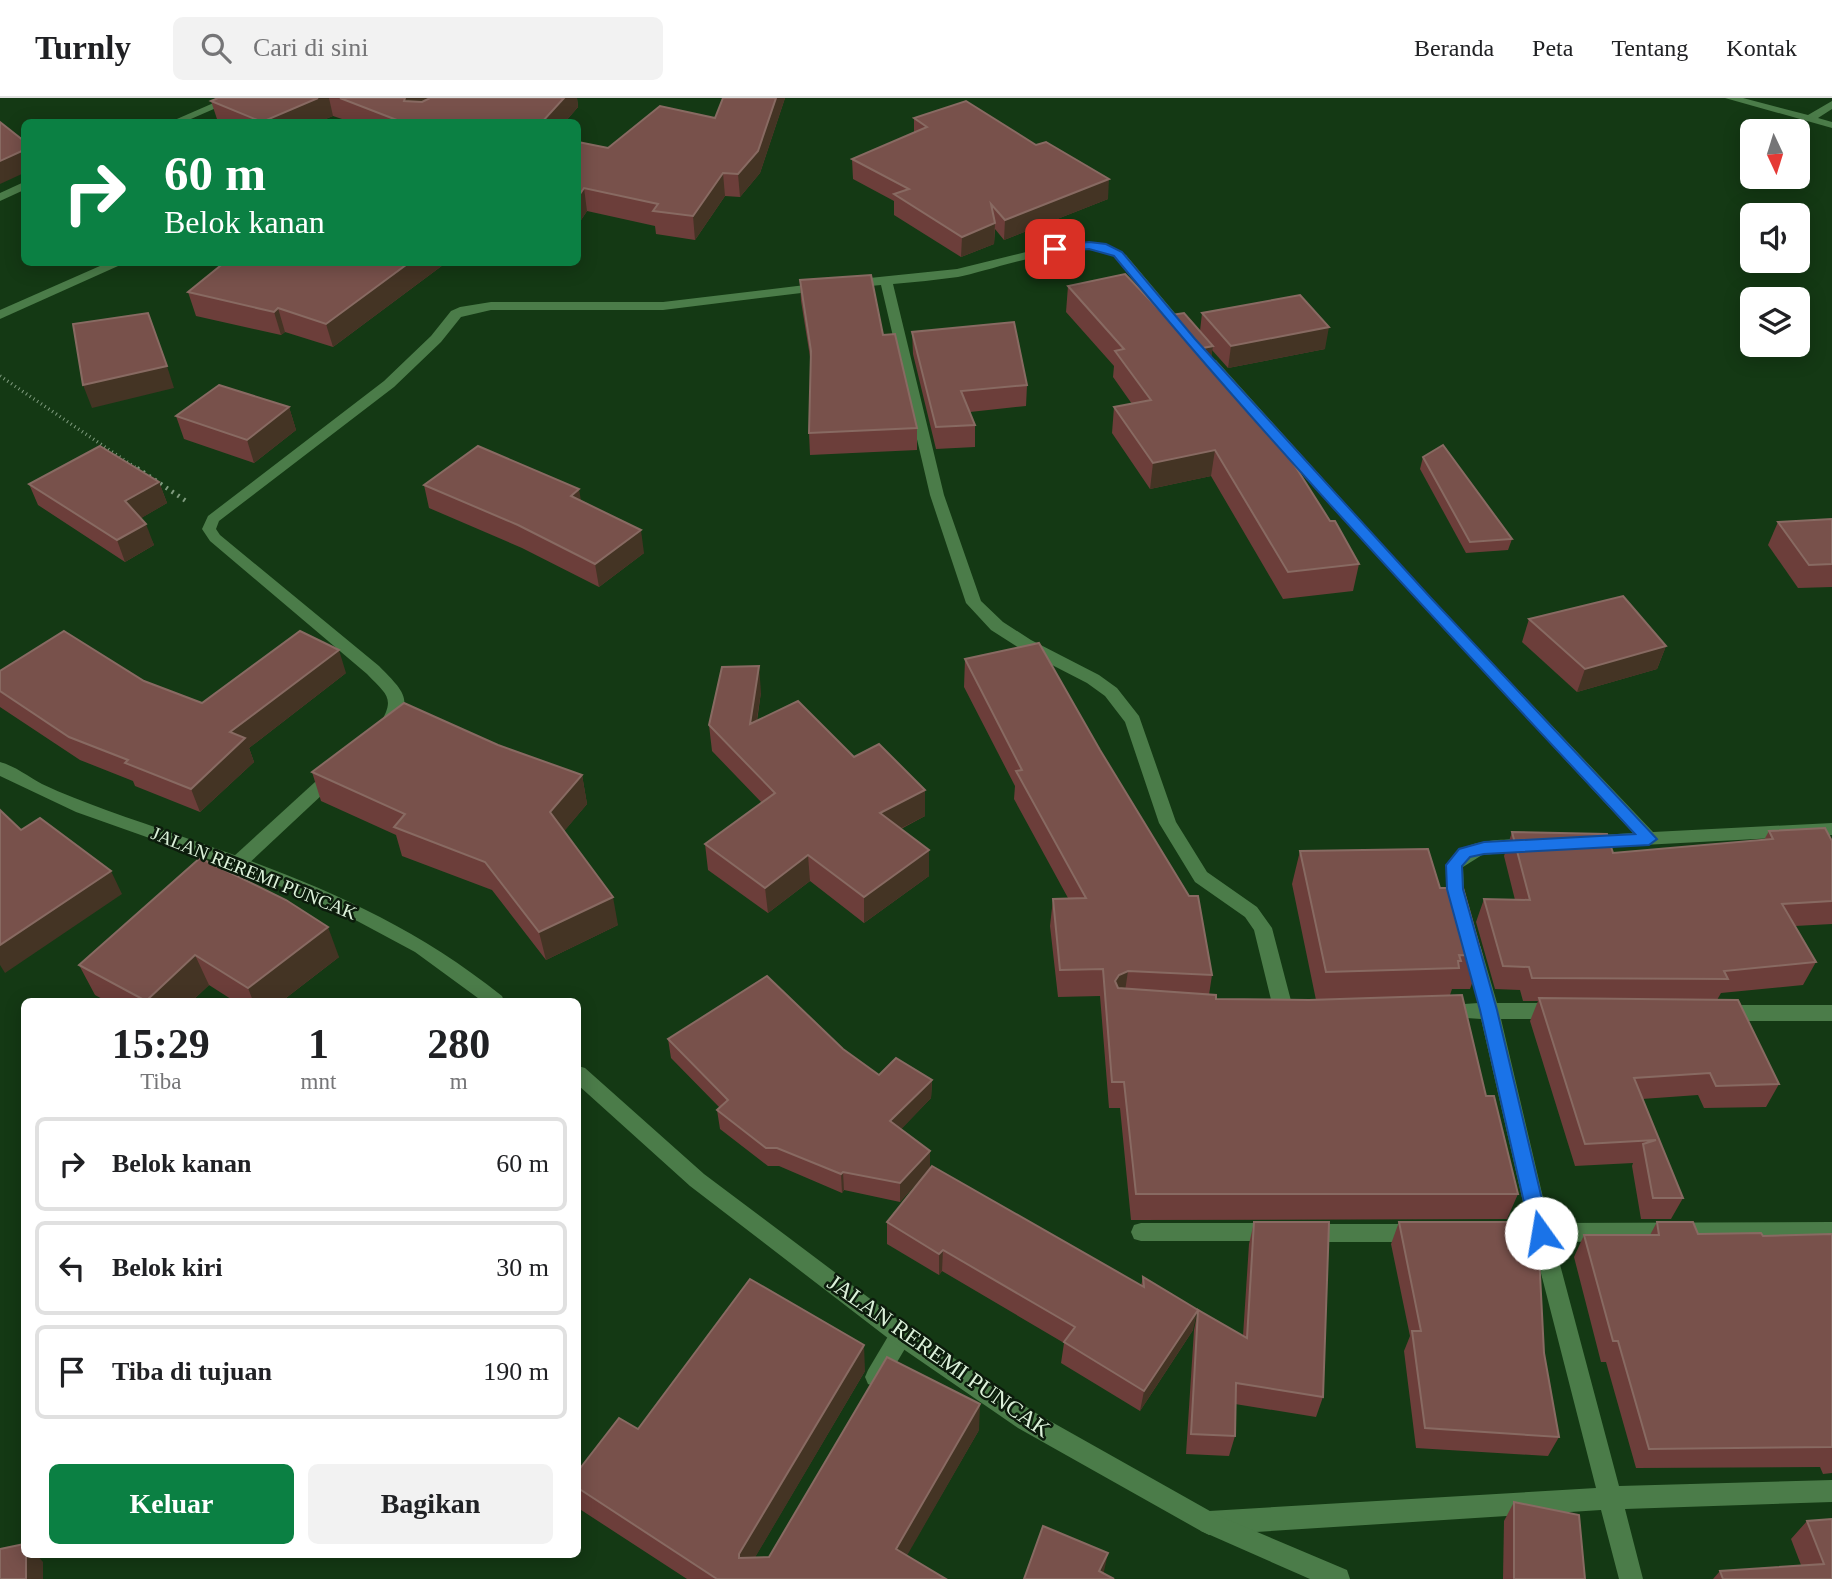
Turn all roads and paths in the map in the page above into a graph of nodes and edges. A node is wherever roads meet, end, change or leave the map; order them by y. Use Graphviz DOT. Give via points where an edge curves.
graph roads {
  1 [pos="234,98"];
  2 [pos="1730,98"];
  3 [pos="1832,104"];
  4 [pos="183,119"];
  5 [pos="1804,119"];
  6 [pos="1810,119"];
  7 [pos="1810,120"];
  8 [pos="1832,125"];
  9 [pos="21,187"];
  10 [pos="0,197"];
  11 [pos="112,266"];
  12 [pos="886,280"];
  13 [pos="0,315"];
  14 [pos="0,376"];
  15 [pos="213,519"];
  16 [pos="379,733"];
  17 [pos="349,760"];
  18 [pos="0,768"];
  19 [pos="1832,829"];
  20 [pos="1649,839"];
  21 [pos="239,862"];
  22 [pos="491,998"];
  23 [pos="1489,1010"];
  24 [pos="1571,1011"];
  25 [pos="1421,1012"];
  26 [pos="1709,1013"];
  27 [pos="1832,1013"];
  28 [pos="1285,1015"];
  29 [pos="581,1077"];
  30 [pos="1832,1231"];
  31 [pos="1141,1232"];
  32 [pos="1444,1233"];
  33 [pos="1485,1233"];
  34 [pos="1541,1233"];
  35 [pos="901,1335"];
  36 [pos="867,1393"];
  37 [pos="1832,1491"];
  38 [pos="1611,1498"];
  39 [pos="1209,1523"];
  40 [pos="1338,1579"];
  41 [pos="1631,1579"];
  1 -- 4 [label="street"];
  2 -- 5 [label="street"];
  3 -- 6 [label="street"];
  7 -- 8 [label="street"];
  9 -- 10 [label="street"];
  11 -- 13 [label="street"];
  12 -- 15 [label="street" via="663,306 465,310 389,384"];
  12 -- 20 [label="street" via="965,271 1055,249 1102,247 1118,254 1425,600"];
  12 -- 28 [label="street" via="937,495 974,603 997,626 1111,692 1133,720 1168,823 1201,877 1251,912 1263,928"];
  14 -- 15 [label="path"];
  15 -- 16 [label="street" via="209,529 215,538 373,670 392,692 399,702 398,712"];
  17 -- 21 [label="street"];
  18 -- 21 [label="street, JALAN REREMI PUNCAK" via="86,809"];
  19 -- 20 [label="street"];
  20 -- 23 [label="street" via="1464,853 1454,865 1455,889"];
  21 -- 22 [label="street, JALAN REREMI PUNCAK" via="396,930"];
  23 -- 24 [label="street"];
  23 -- 25 [label="street"];
  23 -- 34 [label="street"];
  26 -- 27 [label="street"];
  29 -- 35 [label="street, JALAN REREMI PUNCAK" via="696,1180"];
  30 -- 34 [label="street"];
  31 -- 32 [label="street"];
  33 -- 34 [label="street"];
  34 -- 38 [label="street"];
  35 -- 36 [label="street"];
  35 -- 39 [label="street, JALAN REREMI PUNCAK" via="1026,1420"];
  37 -- 38 [label="street"];
  38 -- 39 [label="street"];
  38 -- 41 [label="street"];
  39 -- 40 [label="street, JALAN REREMI PUNCAK"];
}
